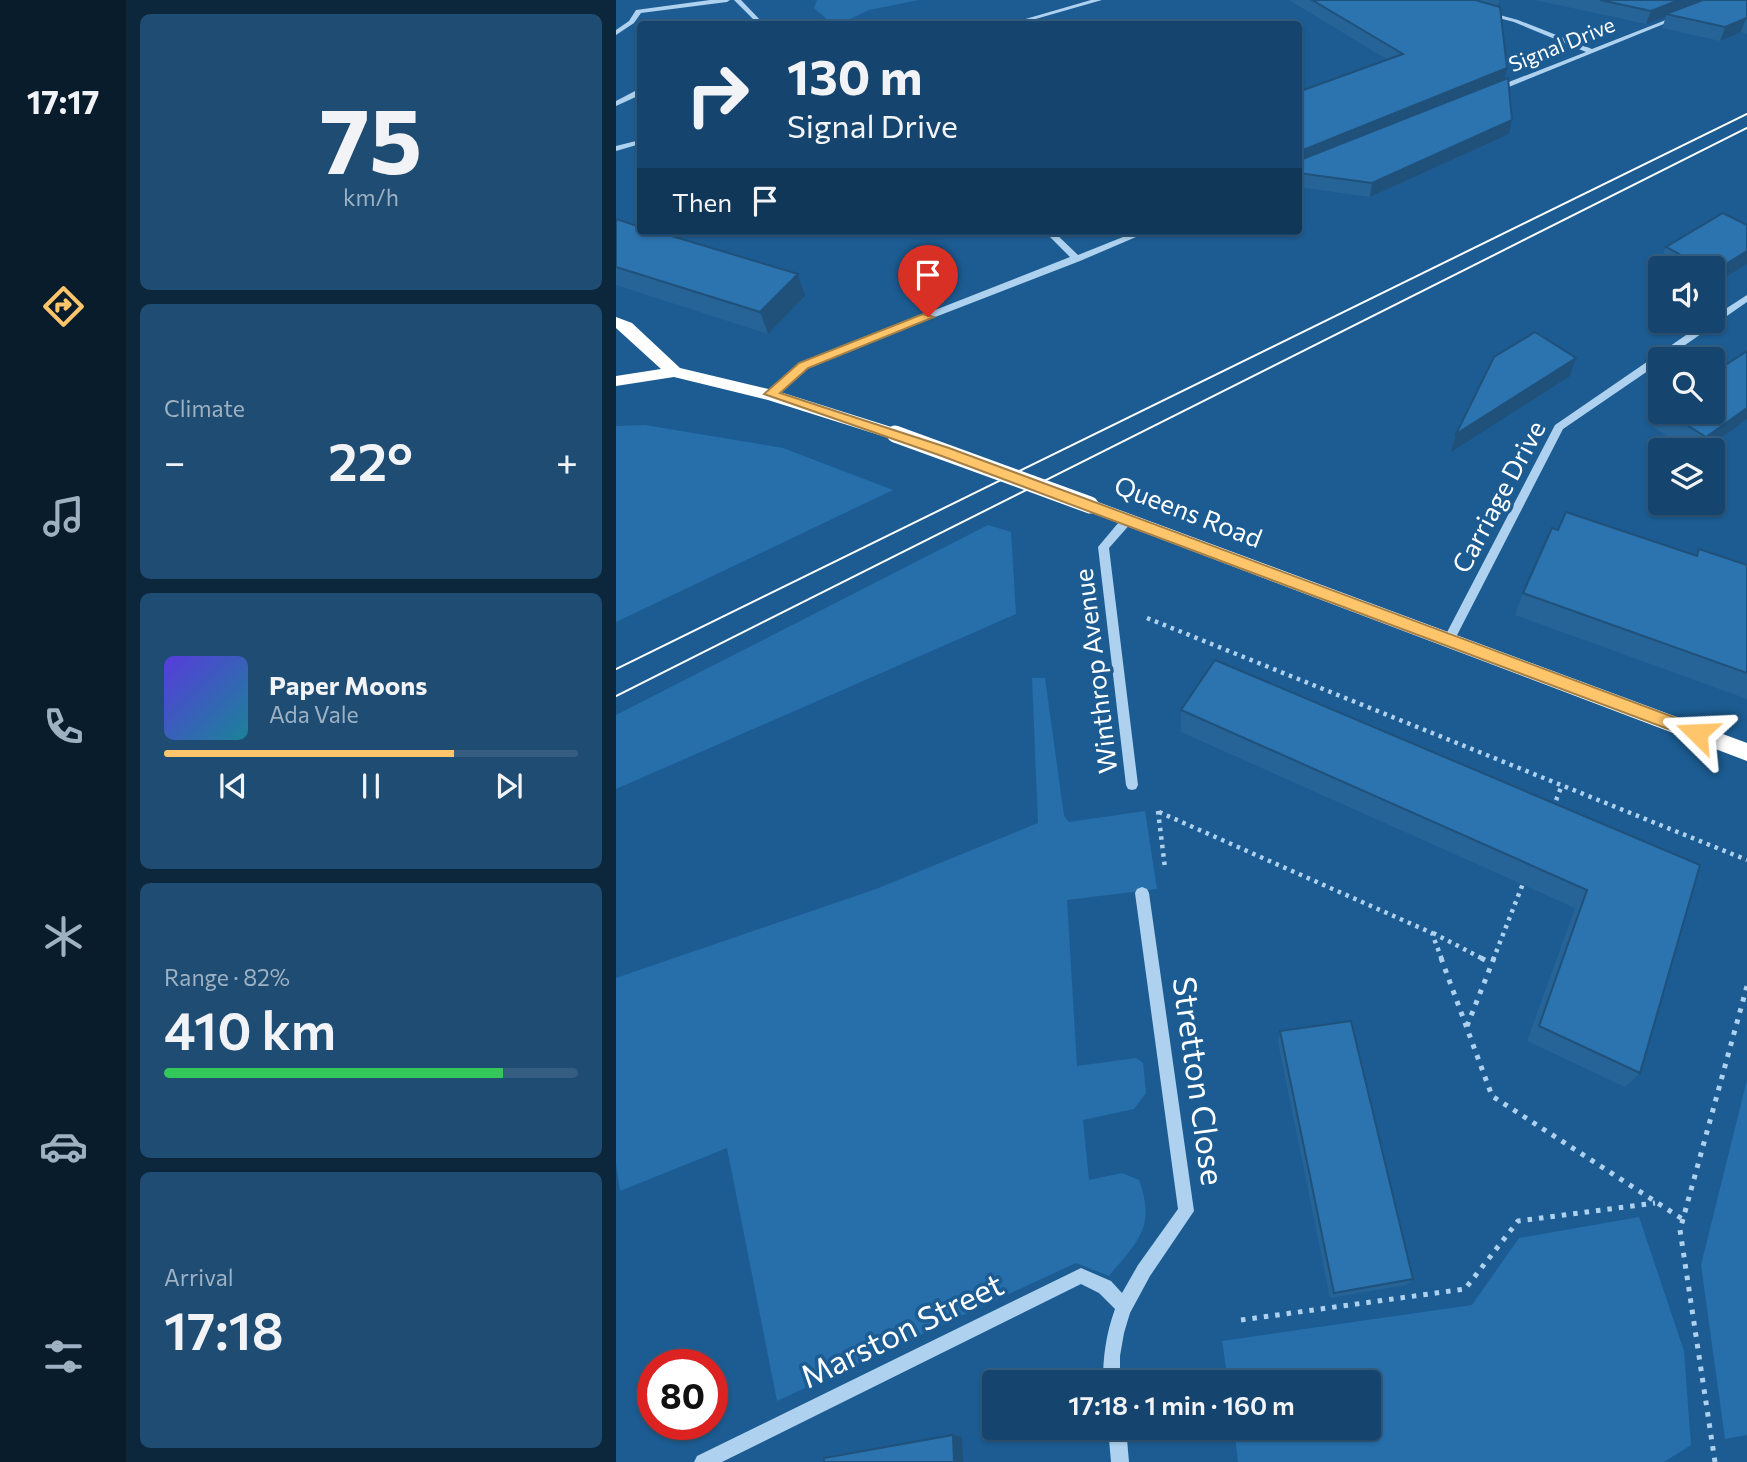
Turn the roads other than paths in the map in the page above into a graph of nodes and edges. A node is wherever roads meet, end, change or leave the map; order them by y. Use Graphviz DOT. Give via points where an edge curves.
graph roads {
  1 [pos="727,0"];
  2 [pos="737,0"];
  3 [pos="1099,0"];
  4 [pos="1477,11"];
  5 [pos="1682,16"];
  6 [pos="758,21"];
  7 [pos="1023,21"];
  8 [pos="616,33"];
  9 [pos="1593,52"];
  10 [pos="1490,93"];
  11 [pos="637,94"];
  12 [pos="616,104"];
  13 [pos="637,143"];
  14 [pos="616,149"];
  15 [pos="1052,235"];
  16 [pos="1136,235"];
  17 [pos="1077,259"];
  18 [pos="1747,298"];
  19 [pos="616,322"];
  20 [pos="674,372"];
  21 [pos="616,381"];
  22 [pos="771,394"];
  23 [pos="1128,519"];
  24 [pos="1450,640"];
  25 [pos="1747,752"];
  26 [pos="1132,785"];
  27 [pos="1142,893"];
  28 [pos="1122,1305"];
  29 [pos="1111,1370"];
  30 [pos="1118,1440"];
  31 [pos="703,1462"];
  32 [pos="1120,1462"];
  1 -- 8 [label="street" via="638,11 632,22"];
  2 -- 6 [label="street"];
  3 -- 7 [label="street"];
  4 -- 9 [label="street" via="1516,21"];
  5 -- 9 [label="street, Signal Drive"];
  9 -- 10 [label="street, Signal Drive"];
  11 -- 12 [label="street"];
  13 -- 14 [label="street"];
  15 -- 17 [label="street"];
  16 -- 17 [label="street"];
  17 -- 22 [label="street" via="803,365"];
  18 -- 24 [label="street, Carriage Drive" via="1559,427"];
  19 -- 20 [label="highway"];
  20 -- 21 [label="highway"];
  20 -- 22 [label="highway, Queens Road"];
  22 -- 23 [label="highway, Queens Road, bridge"];
  23 -- 24 [label="highway, Queens Road"];
  23 -- 26 [label="street, Winthrop Avenue" via="1104,547"];
  24 -- 25 [label="highway, Queens Road"];
  27 -- 28 [label="street, Stretton Close" via="1186,1211"];
  28 -- 29 [label="street, Stretton Close"];
  28 -- 31 [label="street, Marston Street" via="1105,1287 1081,1276"];
  30 -- 32 [label="street"];
}
